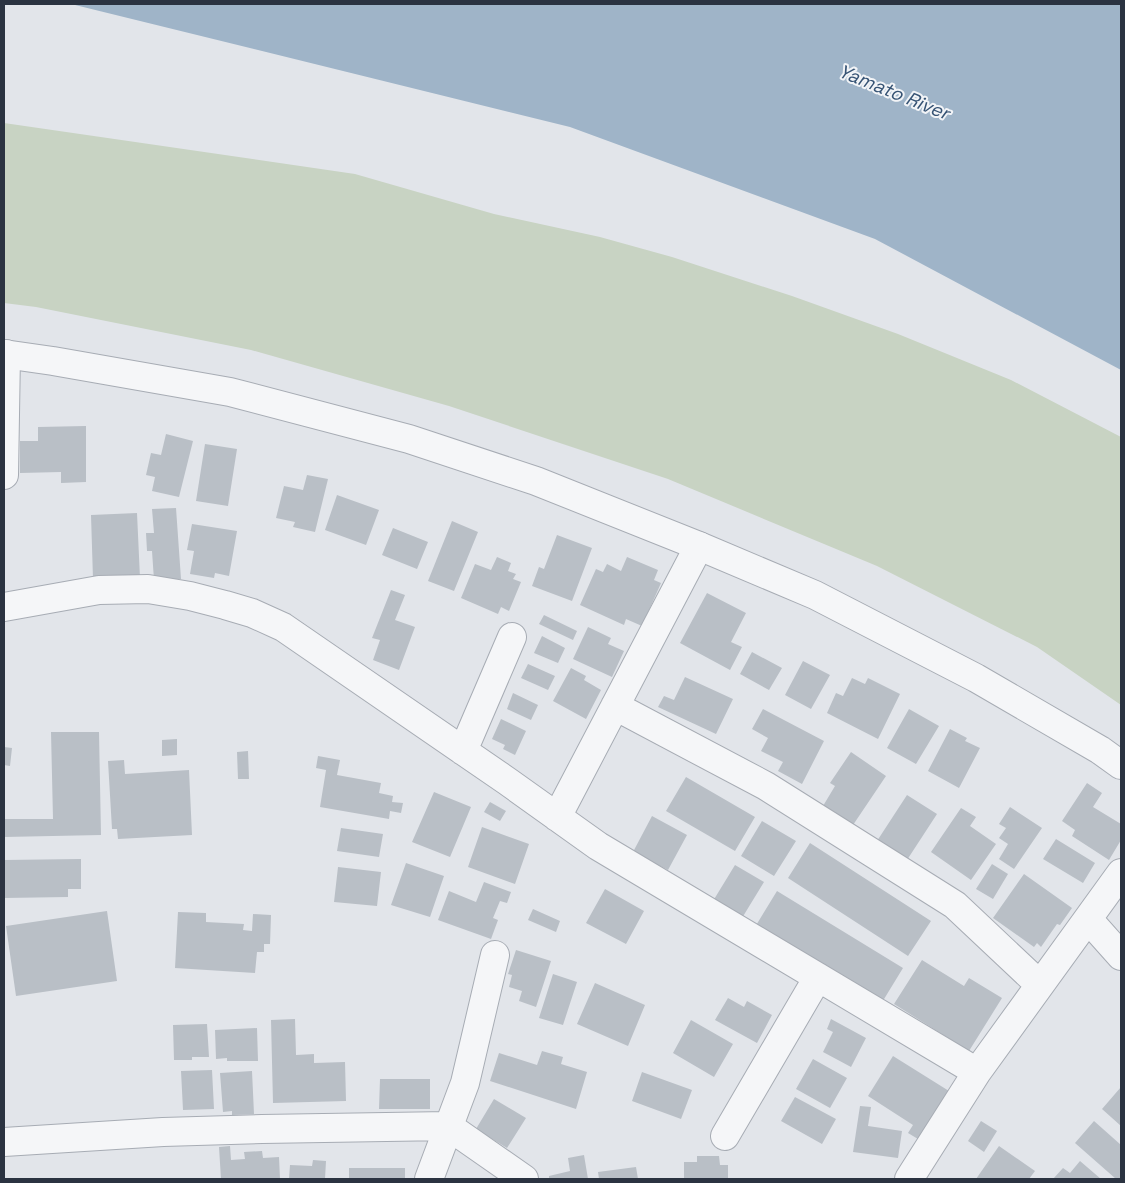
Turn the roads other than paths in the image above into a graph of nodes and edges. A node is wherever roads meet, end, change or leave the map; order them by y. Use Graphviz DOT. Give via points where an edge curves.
graph roads {
  1 [pos="5,354"];
  2 [pos="4,475"];
  3 [pos="699,546"];
  4 [pos="4,607"];
  5 [pos="512,637"];
  6 [pos="615,706"];
  7 [pos="463,751"];
  8 [pos="1121,765"];
  9 [pos="557,817"];
  10 [pos="1121,873"];
  11 [pos="1088,919"];
  12 [pos="495,956"];
  13 [pos="1121,956"];
  14 [pos="818,977"];
  15 [pos="1040,985"];
  16 [pos="977,1072"];
  17 [pos="448,1126"];
  18 [pos="725,1136"];
  19 [pos="4,1142"];
  20 [pos="911,1178"];
  21 [pos="429,1179"];
  22 [pos="524,1179"];
  1 -- 2 [label="street"];
  1 -- 3 [label="street" via="230,392 409,439 536,481"];
  3 -- 6 [label="street"];
  3 -- 8 [label="street" via="815,595 976,678"];
  4 -- 7 [label="street" via="99,590 148,589 243,610 283,627"];
  5 -- 7 [label="street"];
  6 -- 9 [label="street"];
  6 -- 15 [label="street" via="766,786 955,905"];
  7 -- 9 [label="street"];
  9 -- 14 [label="street" via="598,846"];
  10 -- 11 [label="street"];
  11 -- 13 [label="street"];
  11 -- 15 [label="street"];
  12 -- 17 [label="street" via="465,1083"];
  14 -- 16 [label="street"];
  14 -- 18 [label="street"];
  15 -- 16 [label="street"];
  16 -- 20 [label="street"];
  17 -- 19 [label="street" via="173,1132"];
  17 -- 21 [label="street"];
  17 -- 22 [label="street"];
}
